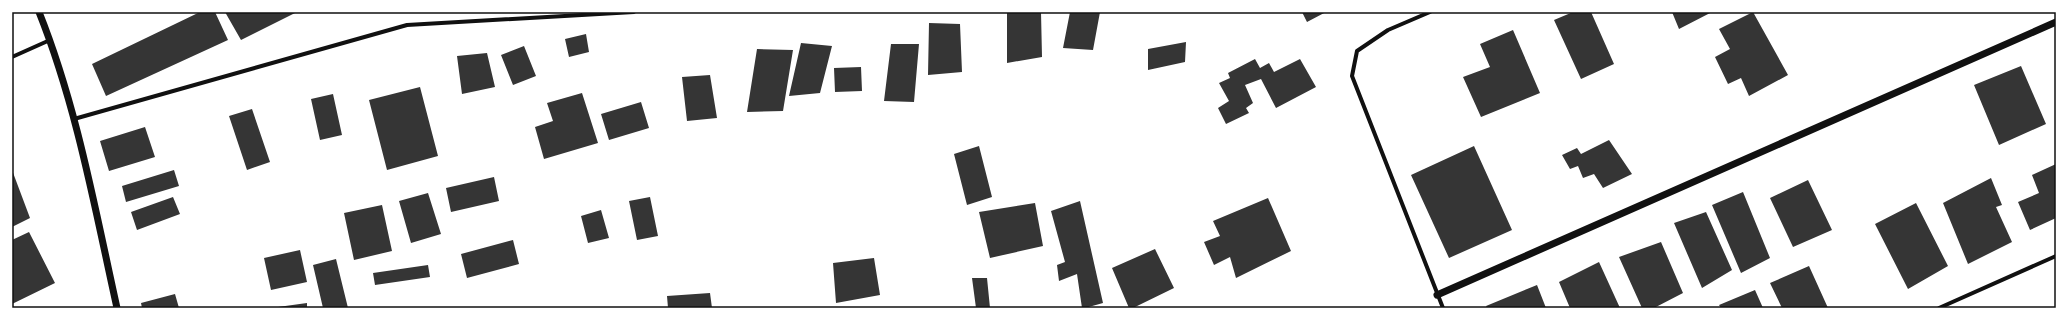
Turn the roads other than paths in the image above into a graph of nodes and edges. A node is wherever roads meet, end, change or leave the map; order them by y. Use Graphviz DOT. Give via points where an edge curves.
graph roads {
  1 [pos="39,12"];
  2 [pos="634,12"];
  3 [pos="1430,12"];
  4 [pos="2056,22"];
  5 [pos="50,40"];
  6 [pos="12,57"];
  7 [pos="74,119"];
  8 [pos="2056,256"];
  9 [pos="1437,295"];
  10 [pos="117,308"];
  11 [pos="1443,308"];
  12 [pos="1939,308"];
  1 -- 5 [label="street"];
  2 -- 7 [label="street" via="407,25"];
  3 -- 9 [label="street" via="1388,30 1357,51 1352,76"];
  4 -- 9 [label="street"];
  5 -- 6 [label="street"];
  5 -- 7 [label="street"];
  7 -- 10 [label="street"];
  8 -- 12 [label="street"];
  9 -- 11 [label="street"];
}
